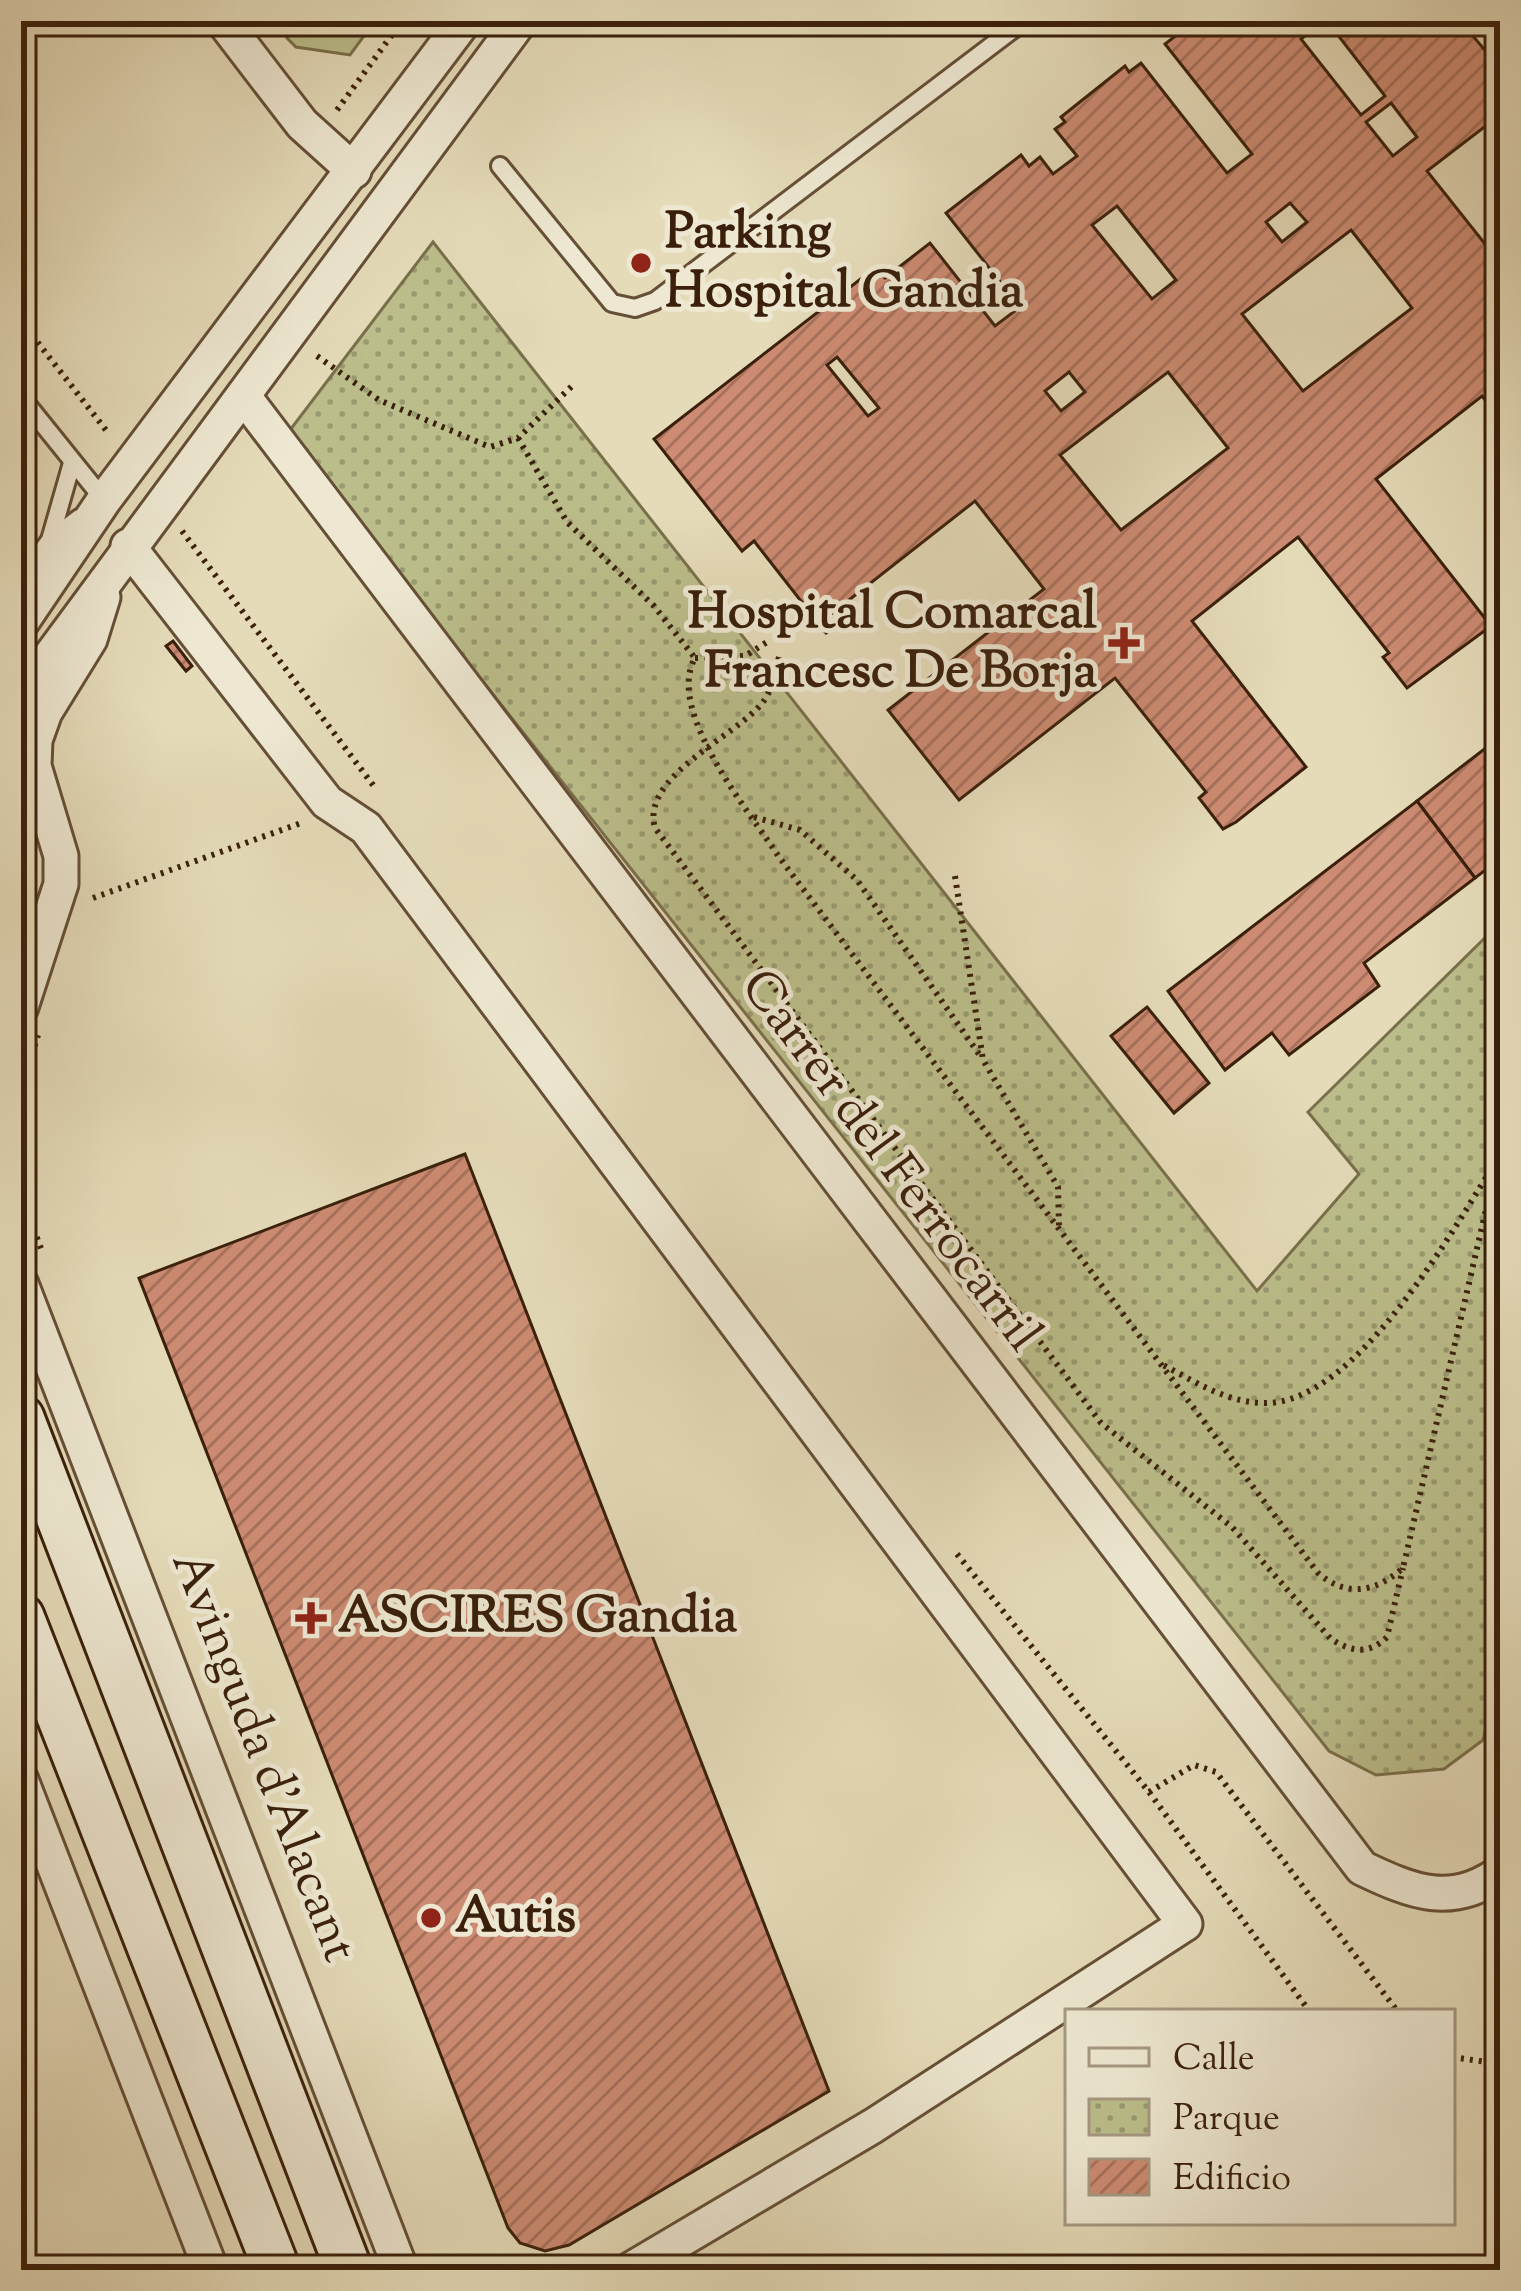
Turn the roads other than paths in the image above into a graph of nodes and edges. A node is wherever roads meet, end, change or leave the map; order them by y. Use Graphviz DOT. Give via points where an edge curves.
graph roads {
  1 [pos="223,21"];
  2 [pos="464,21"];
  3 [pos="520,21"];
  4 [pos="1024,21"];
  5 [pos="500,166"];
  6 [pos="354,170"];
  7 [pos="21,397"];
  8 [pos="244,398"];
  9 [pos="72,463"];
  10 [pos="104,500"];
  11 [pos="50,540"];
  12 [pos="120,557"];
  13 [pos="21,579"];
  14 [pos="21,623"];
  15 [pos="21,696"];
  16 [pos="31,1017"];
  17 [pos="21,1284"];
  18 [pos="27,1434"];
  19 [pos="100,1496"];
  20 [pos="21,1617"];
  21 [pos="21,1780"];
  22 [pos="1500,1873"];
  23 [pos="212,2270"];
  24 [pos="277,2270"];
  25 [pos="349,2270"];
  26 [pos="401,2270"];
  27 [pos="630,2270"];
  1 -- 6 [label="street" via="316,137"];
  2 -- 6 [label="street"];
  3 -- 8 [label="street"];
  4 -- 5 [label="lane" via="655,301 634,308 612,304"];
  6 -- 10 [label="street"];
  7 -- 9 [label="lane"];
  8 -- 12 [label="street"];
  8 -- 22 [label="street, Carrer del Ferrocarril" via="1362,1868 1440,1897"];
  9 -- 10 [label="lane"];
  9 -- 11 [label="lane"];
  10 -- 11 [label="lane"];
  10 -- 14 [label="street"];
  11 -- 13 [label="lane"];
  12 -- 15 [label="street"];
  12 -- 16 [label="street" via="90,639 35,740 61,884"];
  12 -- 27 [label="street" via="335,811 366,828 1185,1924 873,2126"];
  17 -- 19 [label="street, Avinguda d'Alacant"];
  18 -- 19 [label="lane"];
  18 -- 25 [label="main road, Avinguda d'Alacant"];
  19 -- 26 [label="street, Avinguda d'Alacant"];
  20 -- 24 [label="main road"];
  21 -- 23 [label="street"];
}
